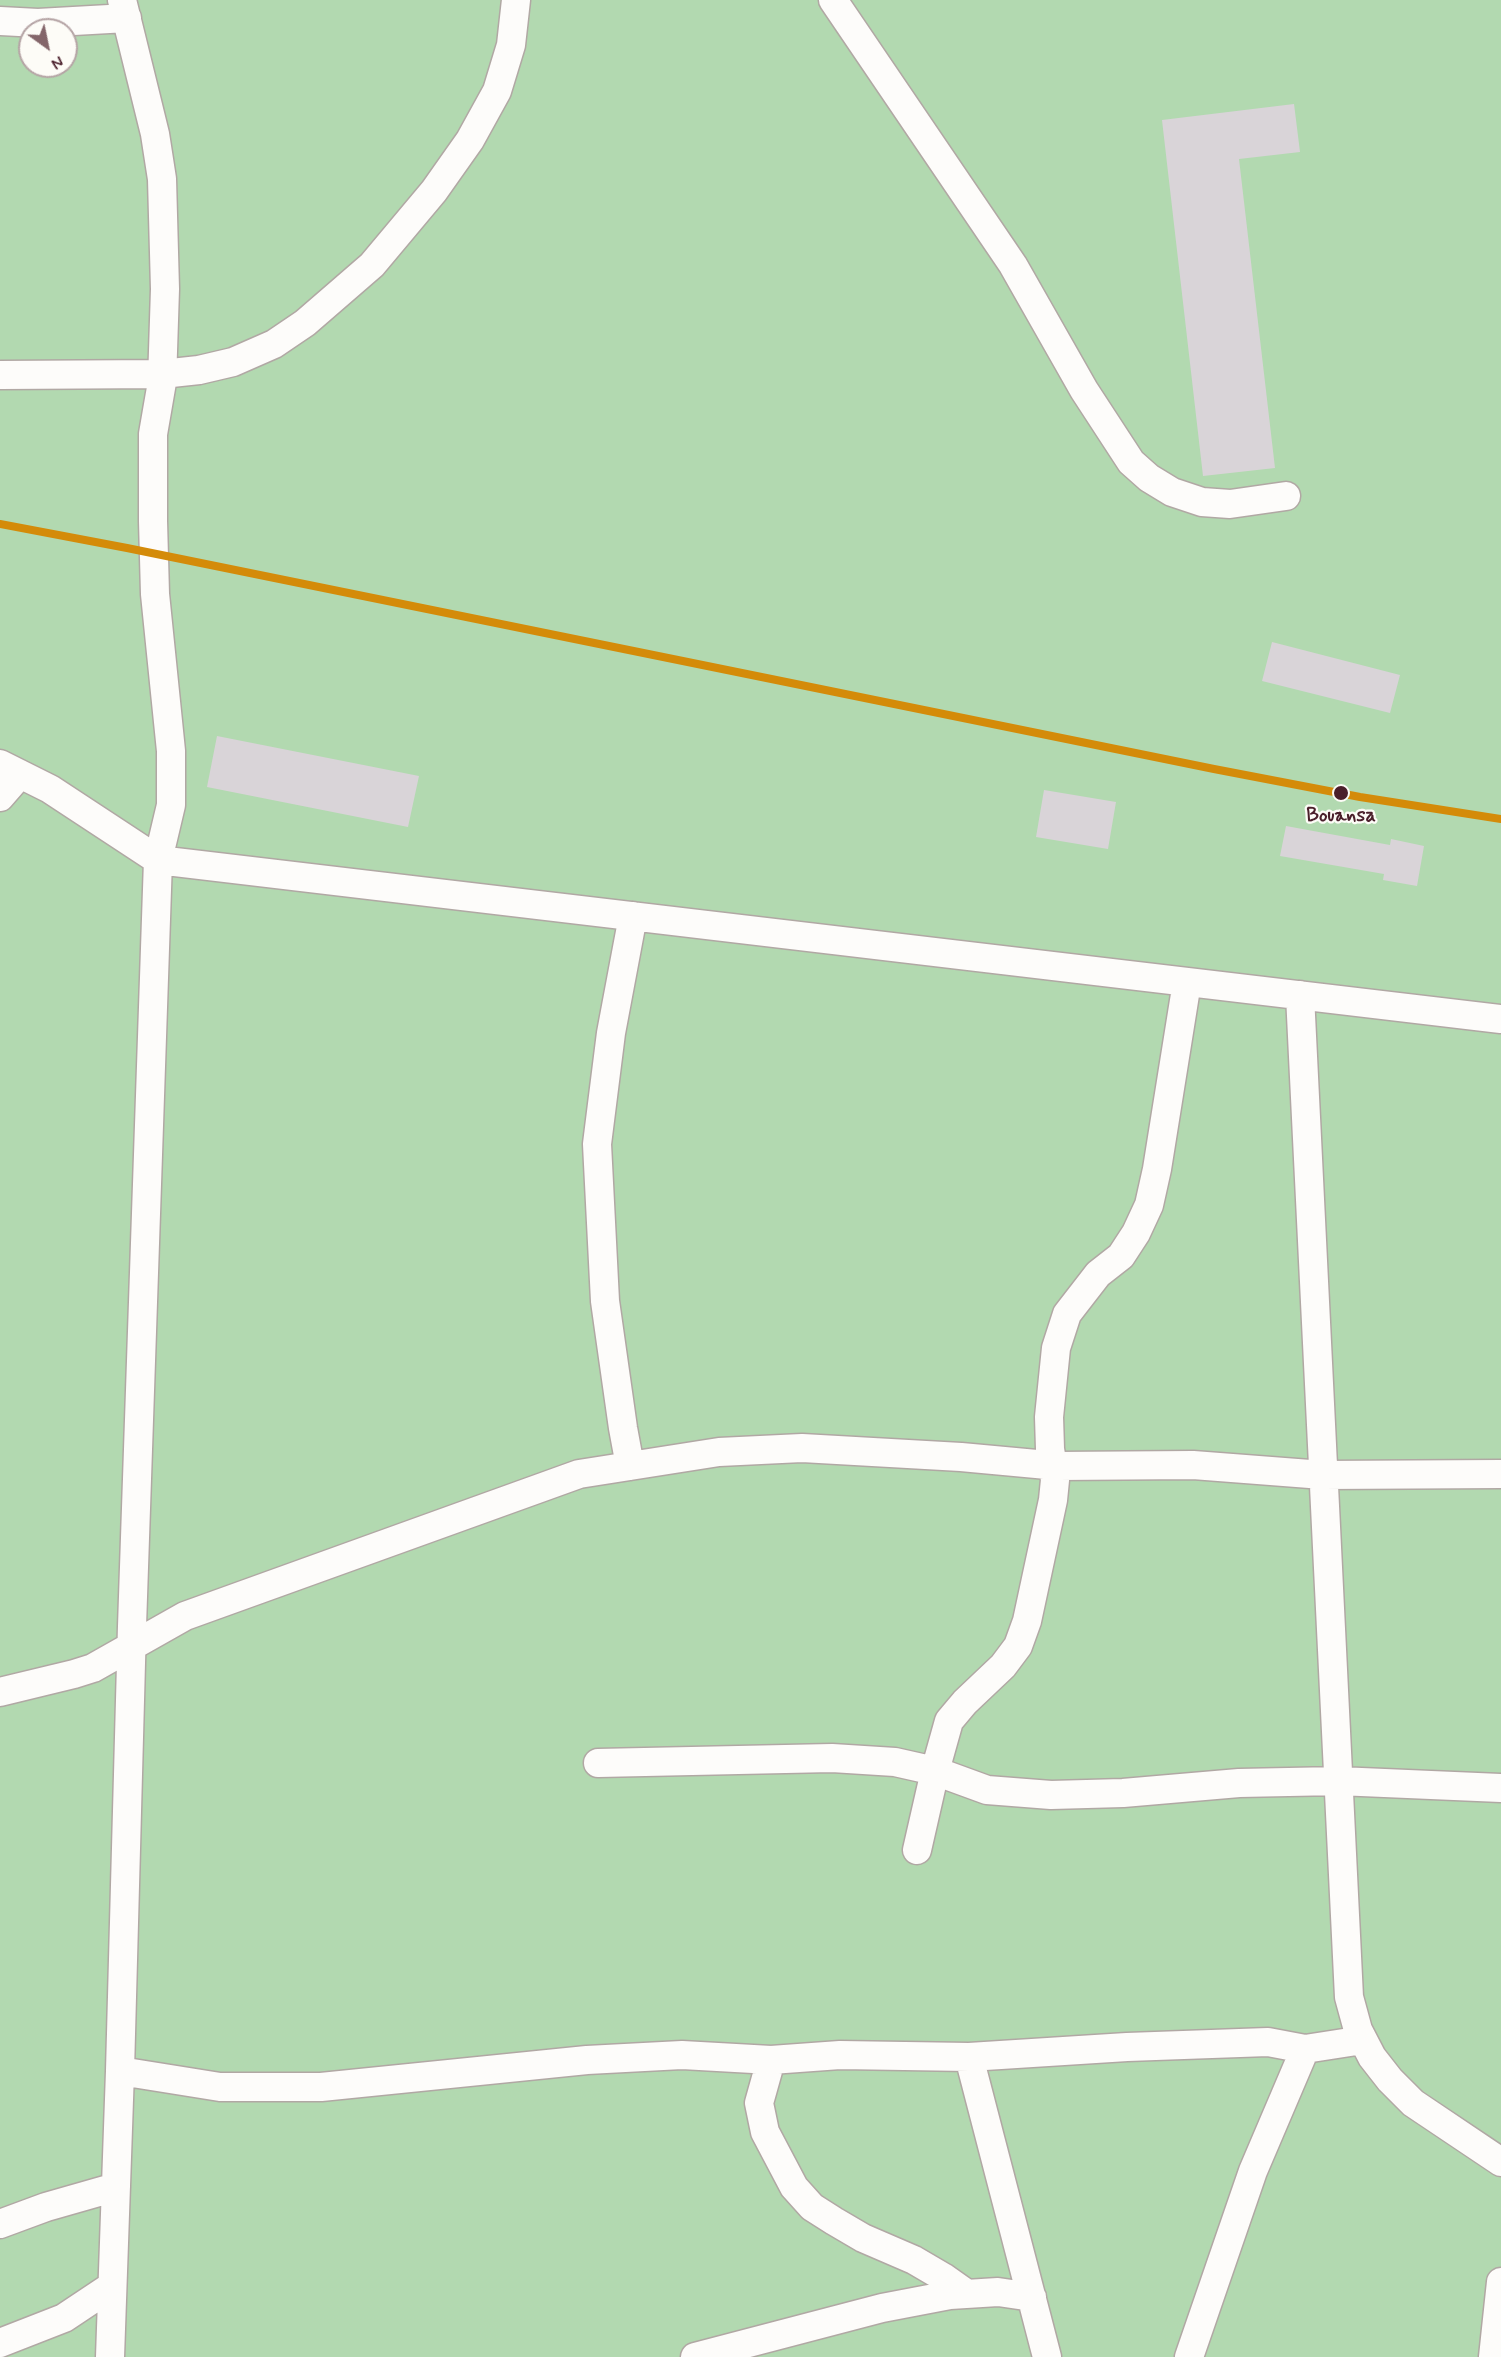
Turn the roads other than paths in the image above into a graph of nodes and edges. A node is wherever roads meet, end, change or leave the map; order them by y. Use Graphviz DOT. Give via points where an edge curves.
graph roads {
  1 [pos="516,0"];
  2 [pos="834,0"];
  3 [pos="125,9"];
  4 [pos="0,21"];
  5 [pos="162,374"];
  6 [pos="0,375"];
  7 [pos="1286,496"];
  8 [pos="10,769"];
  9 [pos="0,796"];
  10 [pos="158,860"];
  11 [pos="633,916"];
  12 [pos="1187,982"];
  13 [pos="1300,995"];
  14 [pos="1501,1019"];
  15 [pos="1053,1465"];
  16 [pos="630,1466"];
  17 [pos="1501,1474"];
  18 [pos="1323,1475"];
  19 [pos="131,1645"];
  20 [pos="0,1692"];
  21 [pos="598,1762"];
  22 [pos="935,1771"];
  23 [pos="1338,1781"];
  24 [pos="1501,1788"];
  25 [pos="917,1850"];
  26 [pos="1363,2040"];
  27 [pos="1305,2049"];
  28 [pos="969,2057"];
  29 [pos="771,2060"];
  30 [pos="120,2071"];
  31 [pos="1501,2162"];
  32 [pos="116,2187"];
  33 [pos="0,2224"];
  34 [pos="1501,2282"];
  35 [pos="112,2286"];
  36 [pos="967,2294"];
  37 [pos="1032,2297"];
  38 [pos="0,2343"];
  39 [pos="110,2357"];
  40 [pos="695,2357"];
  41 [pos="1047,2357"];
  42 [pos="1189,2357"];
  43 [pos="1493,2357"];
  1 -- 5 [label="street" via="511,45 497,91 470,140 434,191 372,265 305,323 274,344 233,362"];
  2 -- 7 [label="street" via="1013,265 1084,390 1131,462 1172,492 1202,502 1230,504"];
  3 -- 4 [label="street" via="38,23"];
  3 -- 5 [label="street" via="162,179"];
  5 -- 6 [label="street"];
  5 -- 10 [label="street" via="153,434 153,520 155,594 171,752 171,805"];
  8 -- 9 [label="street"];
  8 -- 10 [label="street" via="50,789"];
  10 -- 11 [label="street"];
  10 -- 19 [label="street"];
  11 -- 12 [label="street"];
  11 -- 16 [label="street" via="611,1033 597,1144 605,1301"];
  12 -- 13 [label="street"];
  12 -- 15 [label="street" via="1149,1205 1120,1256 1098,1274 1066,1314 1056,1348 1049,1417"];
  13 -- 14 [label="street"];
  13 -- 18 [label="street"];
  15 -- 16 [label="street" via="802,1448 719,1452"];
  15 -- 18 [label="street" via="1193,1465"];
  15 -- 22 [label="street" via="1055,1480 1049,1520 1018,1646 949,1721"];
  16 -- 19 [label="street" via="579,1474 496,1503 185,1616"];
  17 -- 18 [label="street"];
  18 -- 23 [label="street"];
  19 -- 20 [label="street" via="75,1674"];
  19 -- 30 [label="street"];
  21 -- 22 [label="street" via="832,1758 896,1762"];
  22 -- 23 [label="street" via="987,1790 1051,1795"];
  22 -- 25 [label="street"];
  23 -- 24 [label="street"];
  23 -- 26 [label="street" via="1349,1997"];
  26 -- 27 [label="street"];
  26 -- 31 [label="street" via="1390,2080 1413,2103"];
  27 -- 28 [label="street" via="1268,2042"];
  27 -- 42 [label="street" via="1253,2171"];
  28 -- 29 [label="street" via="840,2055"];
  28 -- 37 [label="street"];
  29 -- 30 [label="street" via="682,2055 587,2060 321,2087 220,2087"];
  29 -- 36 [label="street" via="759,2103 765,2132 794,2187 812,2207 834,2221 924,2266"];
  30 -- 32 [label="street"];
  32 -- 33 [label="street"];
  32 -- 35 [label="street"];
  34 -- 43 [label="street"];
  35 -- 38 [label="street" via="64,2318"];
  35 -- 39 [label="street"];
  36 -- 37 [label="street" via="998,2292"];
  36 -- 40 [label="street" via="882,2308"];
  37 -- 41 [label="street"];
}
